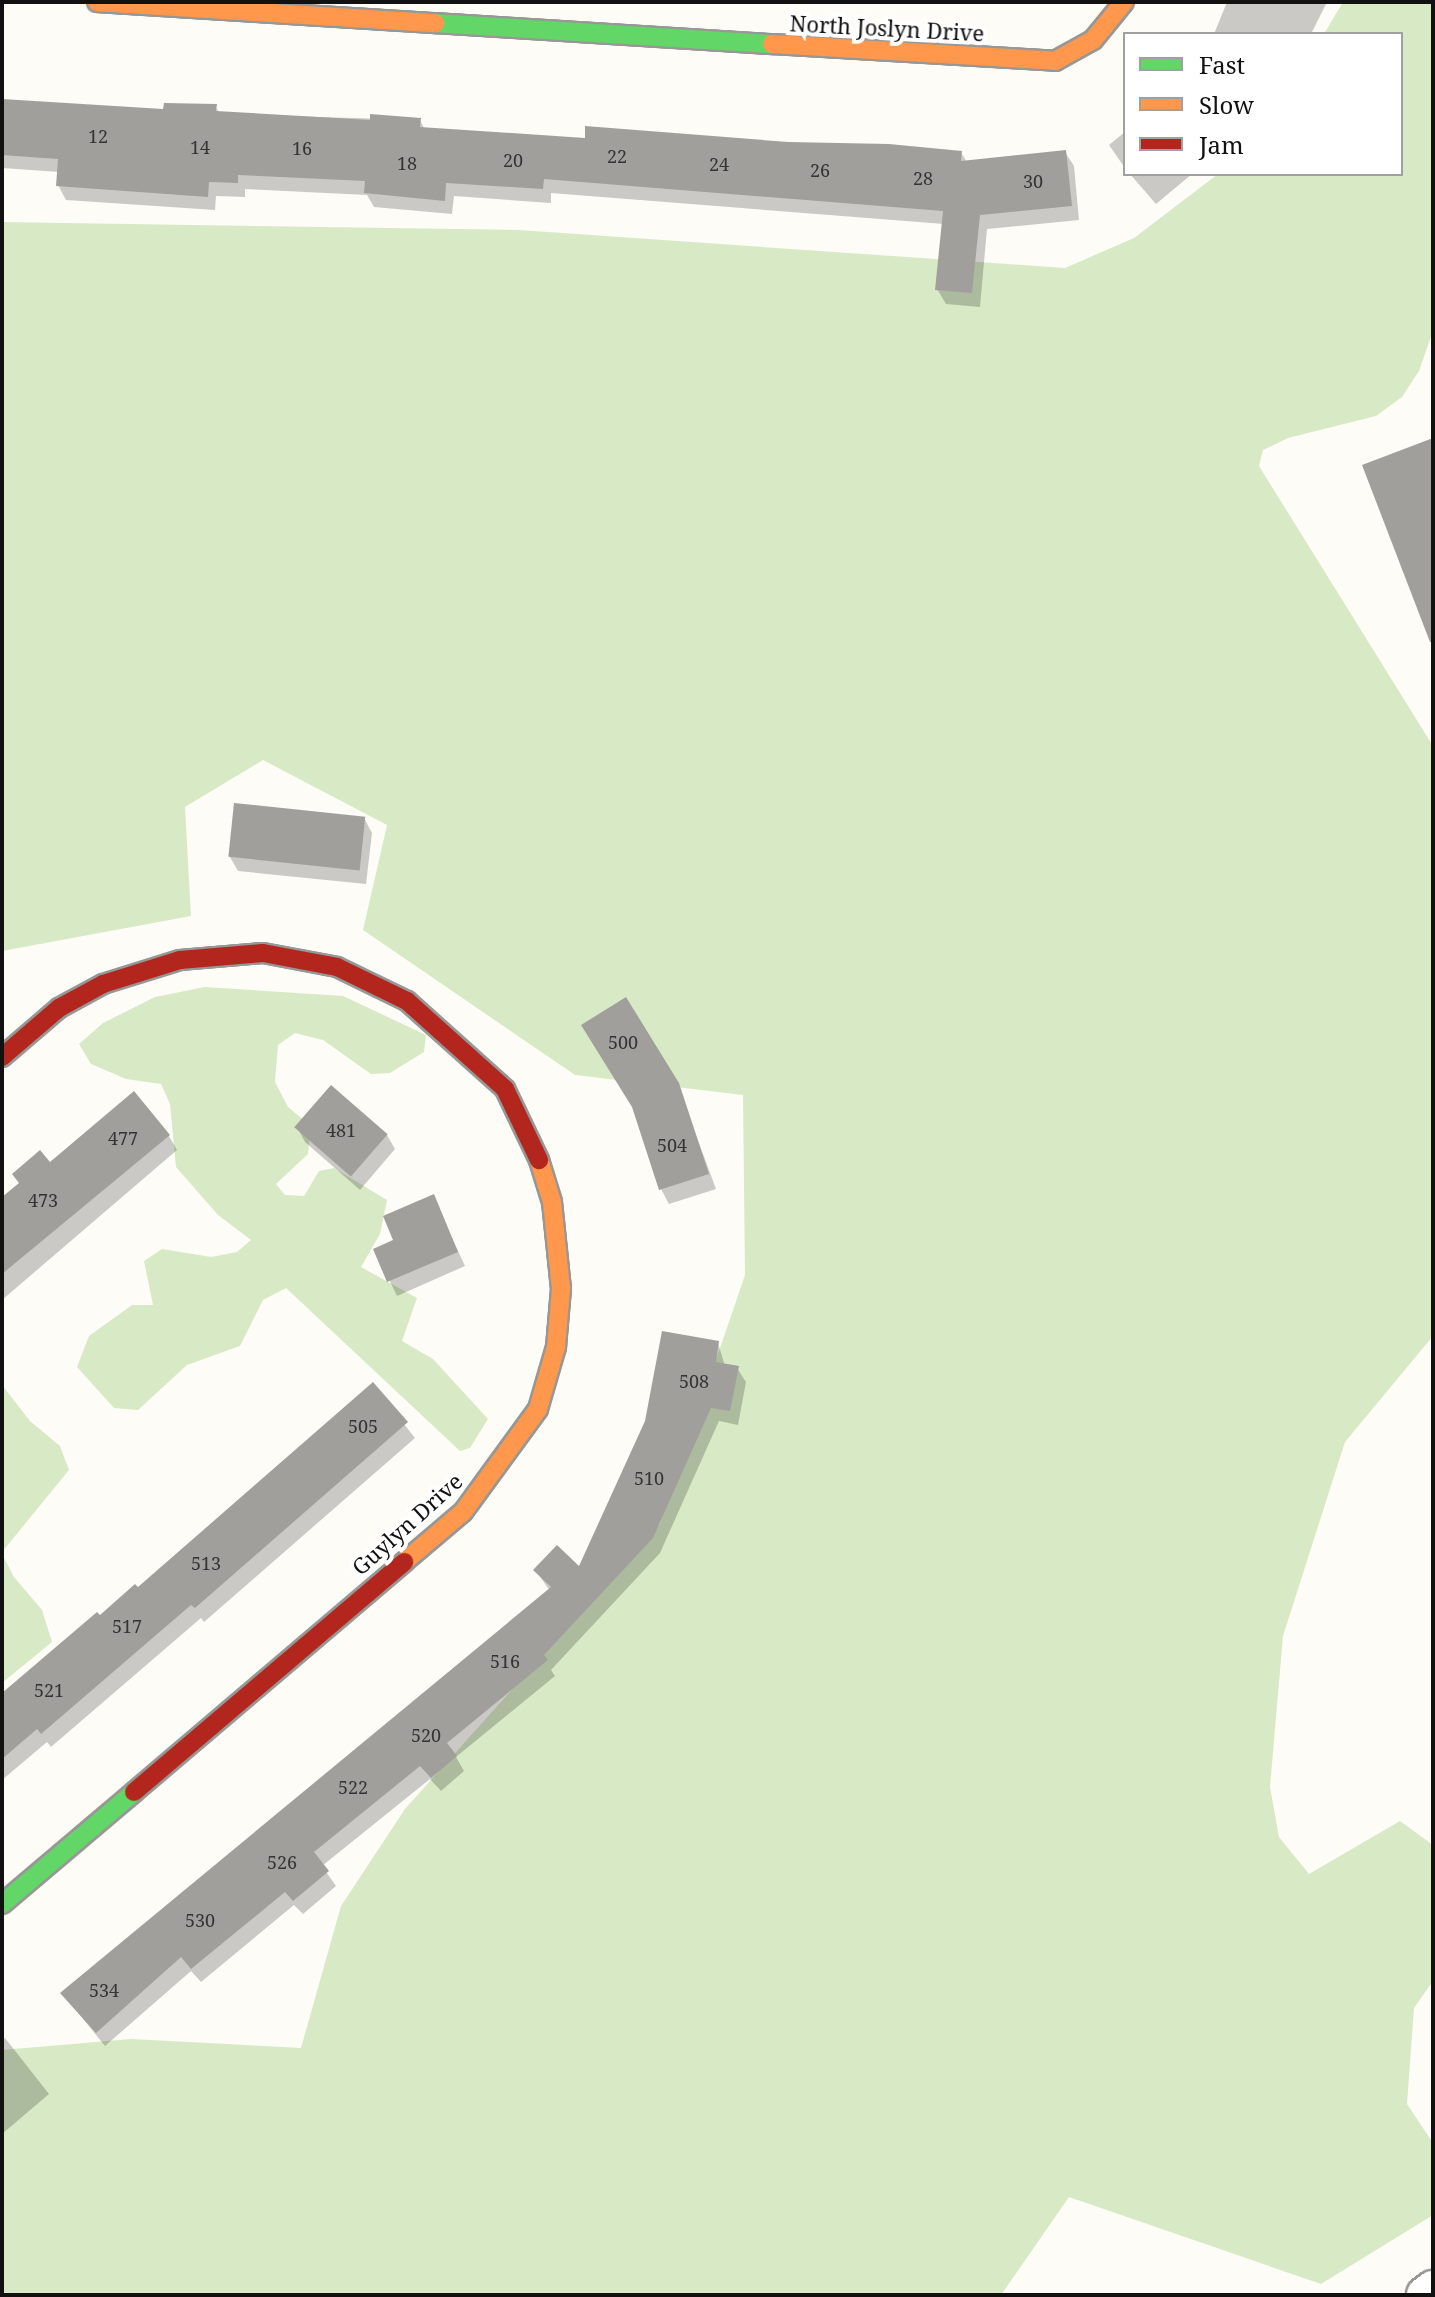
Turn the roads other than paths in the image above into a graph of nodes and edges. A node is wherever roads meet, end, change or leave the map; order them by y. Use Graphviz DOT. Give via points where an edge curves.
graph roads {
  1 [pos="97,2"];
  2 [pos="1124,2"];
  3 [pos="401,13"];
  4 [pos="2,1057"];
  5 [pos="2,1904"];
  6 [pos="1433,2289"];
  7 [pos="1425,2295"];
  1 -- 3 [label="street, North Joslyn Drive"];
  2 -- 3 [label="street, North Joslyn Drive" via="1093,40 1055,61"];
  4 -- 5 [label="street, Guylyn Drive" via="59,1008 103,984 180,960 263,953 337,967 407,1001 505,1089 534,1144 552,1202 561,1289 556,1347 538,1409 463,1512"];
  6 -- 7 [label="street"];
}
